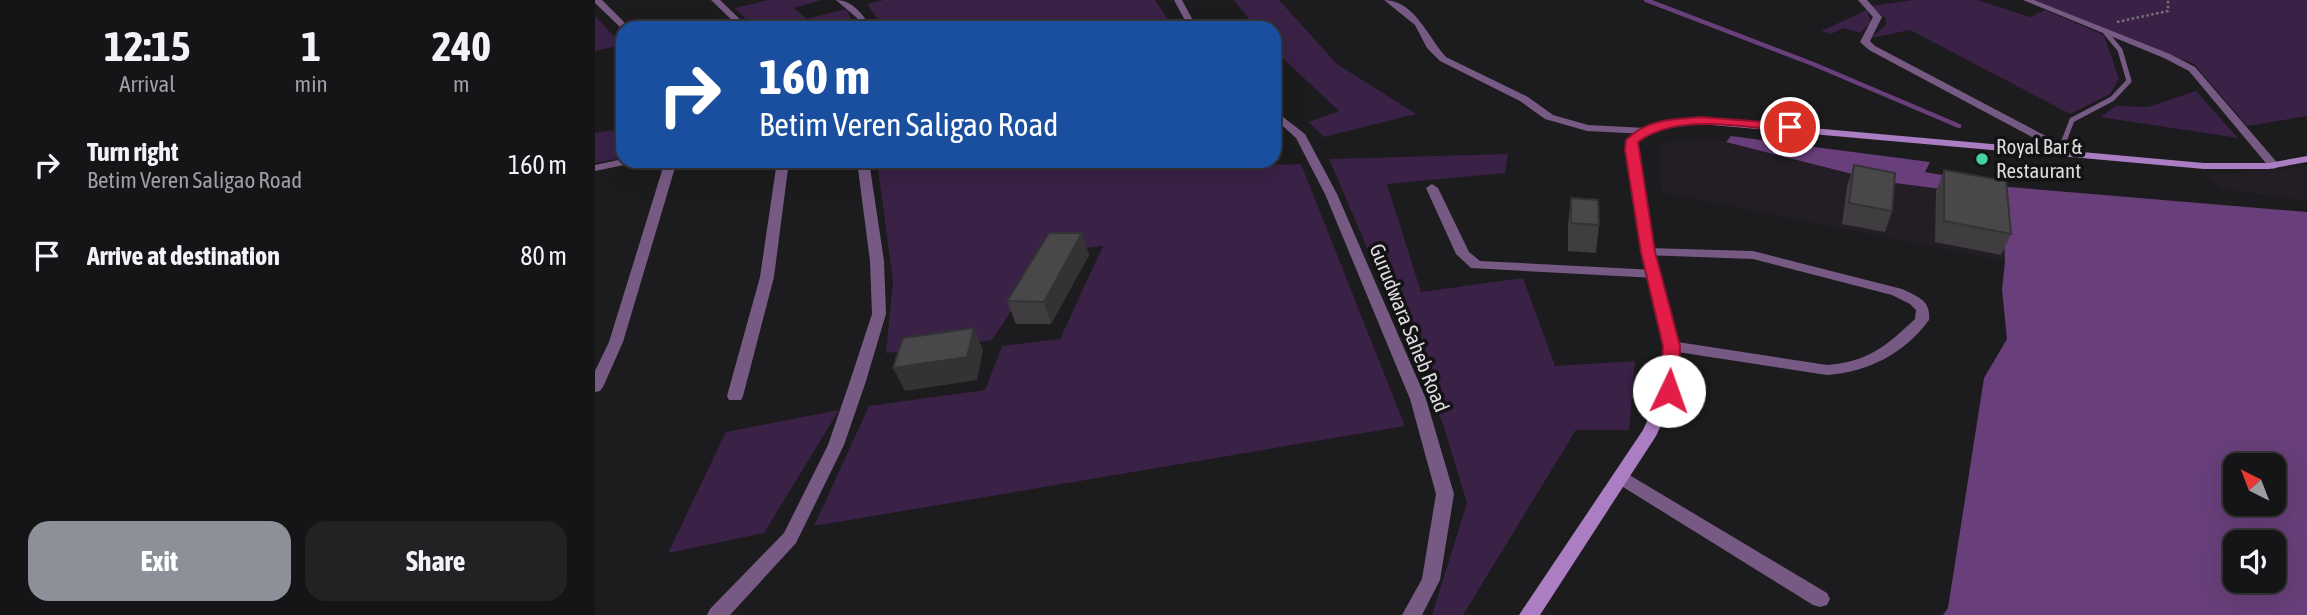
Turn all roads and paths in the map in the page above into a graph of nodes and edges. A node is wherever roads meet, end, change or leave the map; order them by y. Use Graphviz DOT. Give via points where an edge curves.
graph roads {
  1 [pos="616,0"];
  2 [pos="715,0"];
  3 [pos="840,0"];
  4 [pos="1178,0"];
  5 [pos="1388,0"];
  6 [pos="1854,0"];
  7 [pos="2027,0"];
  8 [pos="2168,0"];
  9 [pos="598,2"];
  10 [pos="1865,3"];
  11 [pos="618,21"];
  12 [pos="738,21"];
  13 [pos="864,21"];
  14 [pos="1189,21"];
  15 [pos="2090,27"];
  16 [pos="2106,33"];
  17 [pos="1281,119"];
  18 [pos="1646,131"];
  19 [pos="2062,146"];
  20 [pos="2086,156"];
  21 [pos="2307,159"];
  22 [pos="616,163"];
  23 [pos="2274,166"];
  24 [pos="595,167"];
  25 [pos="669,168"];
  26 [pos="782,168"];
  27 [pos="864,168"];
  28 [pos="1432,188"];
  29 [pos="1648,252"];
  30 [pos="1655,274"];
  31 [pos="1671,346"];
  32 [pos="595,387"];
  33 [pos="735,396"];
  34 [pos="1621,477"];
  35 [pos="1819,599"];
  36 [pos="717,615"];
  37 [pos="1412,615"];
  38 [pos="1529,615"];
  1 -- 9 [label="street"];
  2 -- 12 [label="street"];
  3 -- 13 [label="street"];
  4 -- 14 [label="street"];
  5 -- 18 [label="street" via="1419,24 1431,48 1443,59 1524,99 1549,117 1587,128"];
  6 -- 10 [label="street"];
  7 -- 15 [label="street"];
  8 -- 15 [label="path" via="2168,11"];
  9 -- 11 [label="street"];
  10 -- 19 [label="street" via="1878,17 1866,36 1865,42 1872,48"];
  15 -- 16 [label="street"];
  16 -- 19 [label="lane" via="2120,50 2129,81 2113,97 2076,114 2067,123"];
  16 -- 23 [label="street" via="2192,69"];
  17 -- 37 [label="street, Gurudwara Saheb Road" via="1301,136 1331,194 1418,399 1445,495 1431,580"];
  18 -- 20 [label="main road" via="1666,123 1764,124"];
  18 -- 29 [label="main road" via="1632,140 1631,150"];
  19 -- 20 [label="street"];
  20 -- 23 [label="main road" via="2204,166"];
  21 -- 23 [label="main road"];
  22 -- 24 [label="street"];
  25 -- 32 [label="street" via="616,342"];
  26 -- 33 [label="street" via="767,277"];
  27 -- 36 [label="street" via="879,314 859,381 836,444 790,538"];
  28 -- 30 [label="street" via="1463,254 1476,265"];
  29 -- 30 [label="main road"];
  29 -- 31 [label="street" via="1728,253 1780,260 1897,292 1923,309 1922,320 1878,360 1852,370"];
  30 -- 31 [label="main road"];
  31 -- 34 [label="main road" via="1669,391"];
  34 -- 35 [label="street"];
  34 -- 38 [label="main road"];
}
